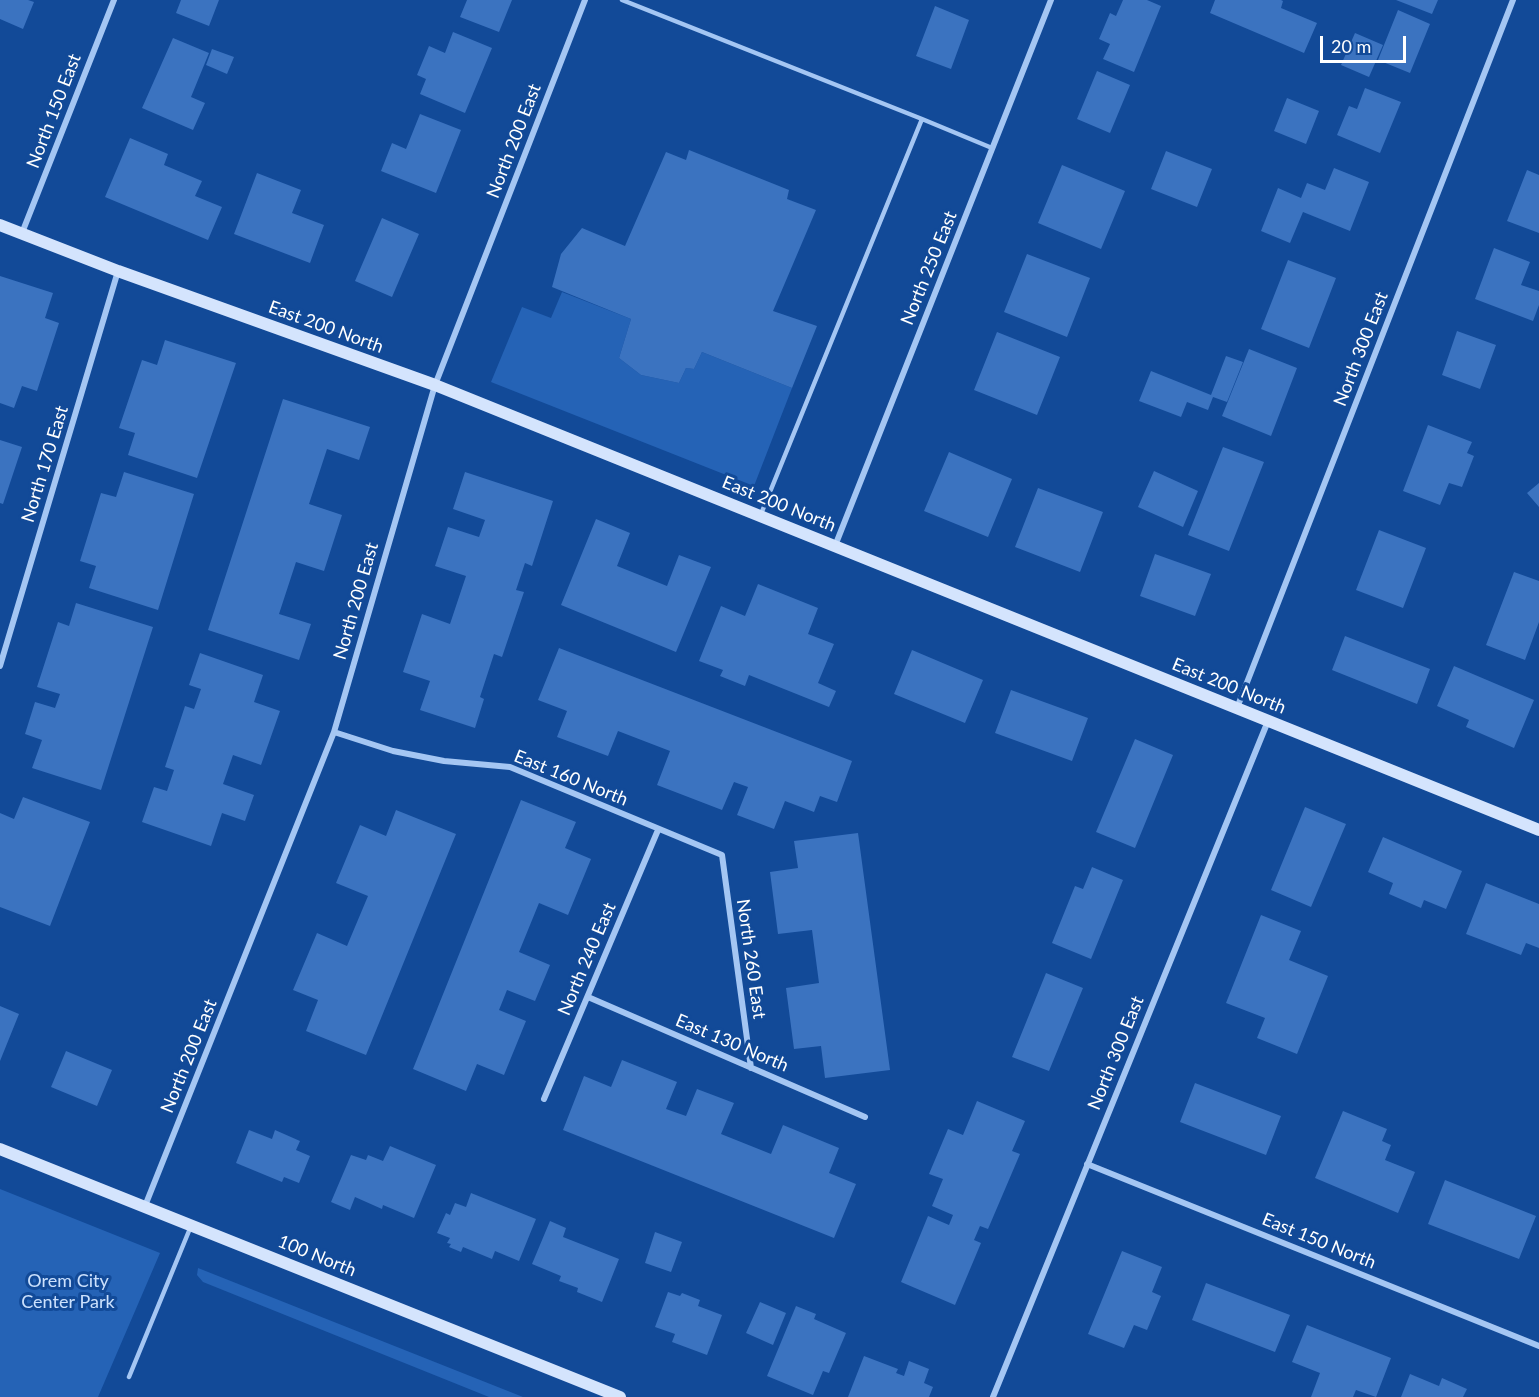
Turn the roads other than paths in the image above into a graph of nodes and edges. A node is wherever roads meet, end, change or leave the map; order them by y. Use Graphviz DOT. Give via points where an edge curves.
graph roads {
  1 [pos="114,0"];
  2 [pos="585,0"];
  3 [pos="622,0"];
  4 [pos="1051,0"];
  5 [pos="1514,0"];
  6 [pos="922,119"];
  7 [pos="992,148"];
  8 [pos="0,225"];
  9 [pos="22,234"];
  10 [pos="118,271"];
  11 [pos="435,385"];
  12 [pos="760,516"];
  13 [pos="835,546"];
  14 [pos="0,666"];
  15 [pos="1237,709"];
  16 [pos="1268,721"];
  17 [pos="334,732"];
  18 [pos="658,830"];
  19 [pos="1539,830"];
  20 [pos="722,855"];
  21 [pos="588,997"];
  22 [pos="751,1068"];
  23 [pos="544,1099"];
  24 [pos="865,1117"];
  25 [pos="0,1149"];
  26 [pos="1087,1164"];
  27 [pos="145,1207"];
  28 [pos="191,1226"];
  29 [pos="1539,1347"];
  30 [pos="129,1377"];
  31 [pos="620,1397"];
  32 [pos="993,1397"];
  1 -- 9 [label="street, North 150 East"];
  2 -- 11 [label="street, North 200 East"];
  3 -- 6 [label="lane"];
  4 -- 7 [label="street, North 250 East"];
  5 -- 15 [label="street, North 300 East"];
  6 -- 7 [label="lane"];
  6 -- 12 [label="lane"];
  7 -- 13 [label="street, North 250 East"];
  8 -- 9 [label="street, East 200 North"];
  9 -- 10 [label="street, East 200 North"];
  10 -- 11 [label="street, East 200 North"];
  10 -- 14 [label="street, North 170 East"];
  11 -- 12 [label="street, East 200 North"];
  11 -- 17 [label="street, North 200 East"];
  12 -- 13 [label="street, East 200 North"];
  13 -- 15 [label="street, East 200 North"];
  15 -- 16 [label="street, East 200 North"];
  16 -- 19 [label="street, East 200 North"];
  16 -- 26 [label="street, North 300 East"];
  17 -- 18 [label="street, East 160 North" via="393,751 510,767"];
  17 -- 27 [label="street, North 200 East"];
  18 -- 20 [label="street, East 160 North"];
  18 -- 21 [label="street, North 240 East"];
  20 -- 22 [label="street, North 260 East"];
  21 -- 22 [label="street, East 130 North"];
  21 -- 23 [label="street, North 240 East"];
  22 -- 24 [label="street, East 130 North"];
  25 -- 27 [label="street, 100 North"];
  26 -- 29 [label="street, East 150 North"];
  26 -- 32 [label="street, North 300 East"];
  27 -- 28 [label="street, 100 North"];
  28 -- 30 [label="lane"];
  28 -- 31 [label="street, 100 North"];
}
